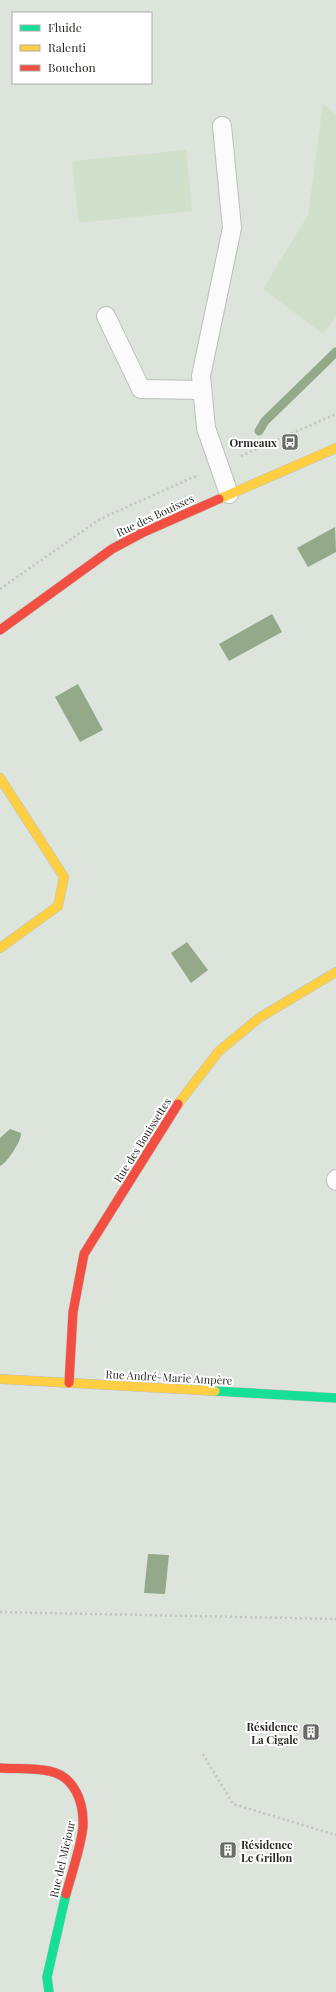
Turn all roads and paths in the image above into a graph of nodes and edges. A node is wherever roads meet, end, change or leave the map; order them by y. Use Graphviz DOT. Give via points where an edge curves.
graph roads {
  1 [pos="222,126"];
  2 [pos="106,316"];
  3 [pos="202,390"];
  4 [pos="336,448"];
  5 [pos="229,494"];
  6 [pos="0,630"];
  7 [pos="0,778"];
  8 [pos="0,948"];
  9 [pos="336,972"];
  10 [pos="0,1379"];
  11 [pos="70,1383"];
  12 [pos="336,1398"];
  13 [pos="0,1612"];
  14 [pos="336,1619"];
  15 [pos="203,1754"];
  16 [pos="0,1768"];
  17 [pos="336,1835"];
  18 [pos="49,1992"];
  1 -- 3 [label="lane" via="232,228 201,376"];
  2 -- 3 [label="lane" via="141,389"];
  3 -- 5 [label="lane" via="206,428"];
  4 -- 5 [label="street, Rue des Bouisses"];
  5 -- 6 [label="street, Rue des Bouisses" via="112,549"];
  7 -- 8 [label="street" via="64,877 58,906"];
  9 -- 11 [label="street, Rue des Bouissettes" via="259,1018 219,1051 177,1106 84,1254 73,1312"];
  10 -- 11 [label="street, Rue André-Marie Ampère"];
  11 -- 12 [label="street, Rue André-Marie Ampère"];
  13 -- 14 [label="path"];
  15 -- 17 [label="path" via="233,1804"];
  16 -- 18 [label="street, Rue del Miejour" via="50,1771 62,1776 73,1785 82,1806 83,1828 47,1977"];
}
